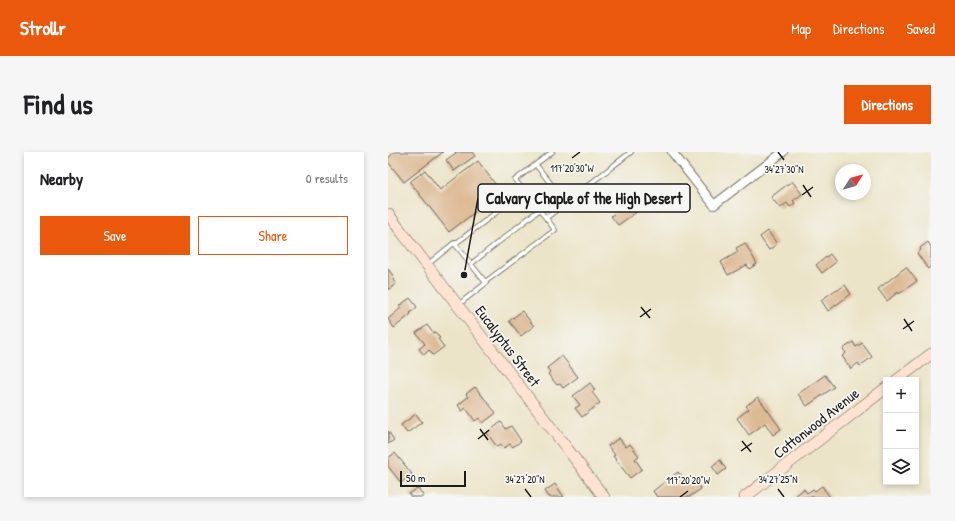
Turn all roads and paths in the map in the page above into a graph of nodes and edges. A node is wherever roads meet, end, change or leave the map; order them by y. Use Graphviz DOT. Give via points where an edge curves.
graph roads {
  1 [pos="552,152"];
  2 [pos="631,152"];
  3 [pos="672,152"];
  4 [pos="783,152"];
  5 [pos="536,165"];
  6 [pos="524,191"];
  7 [pos="566,203"];
  8 [pos="539,210"];
  9 [pos="388,214"];
  10 [pos="546,218"];
  11 [pos="456,244"];
  12 [pos="471,264"];
  13 [pos="427,265"];
  14 [pos="485,282"];
  15 [pos="458,305"];
  16 [pos="931,354"];
  17 [pos="901,377"];
  18 [pos="883,390"];
  19 [pos="604,497"];
  20 [pos="745,497"];
  1 -- 5 [label="lane"];
  2 -- 7 [label="lane"];
  3 -- 4 [label="street" via="714,205"];
  5 -- 6 [label="lane" via="515,180"];
  5 -- 7 [label="lane"];
  6 -- 8 [label="lane"];
  6 -- 11 [label="lane"];
  7 -- 10 [label="lane"];
  8 -- 10 [label="lane"];
  8 -- 12 [label="lane"];
  9 -- 13 [label="main road, Eucalyptus Street"];
  10 -- 14 [label="lane" via="555,230"];
  11 -- 12 [label="lane"];
  11 -- 13 [label="lane"];
  12 -- 14 [label="lane"];
  13 -- 15 [label="main road, Eucalyptus Street"];
  14 -- 15 [label="lane"];
  15 -- 19 [label="main road, Eucalyptus Street"];
  16 -- 17 [label="main road"];
  18 -- 20 [label="main road, Cottonwood Avenue"];
}
